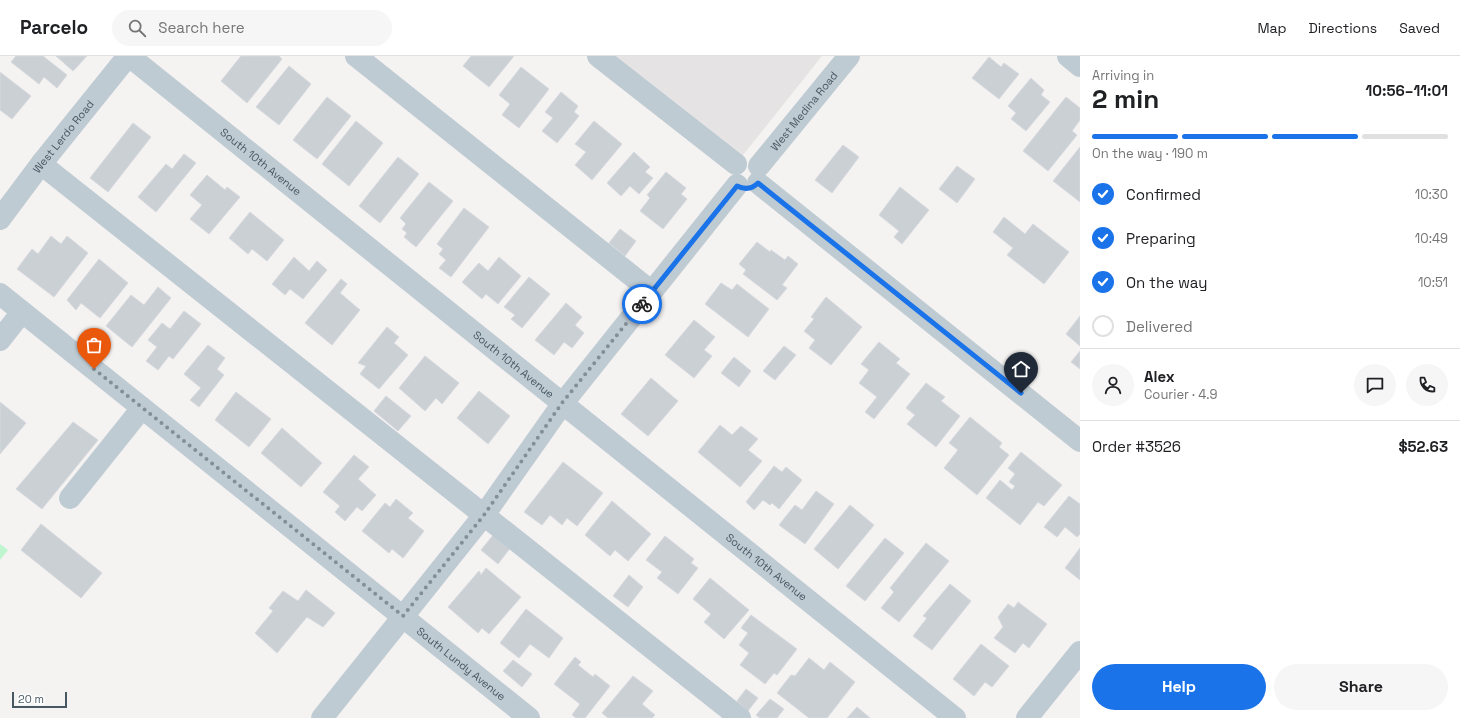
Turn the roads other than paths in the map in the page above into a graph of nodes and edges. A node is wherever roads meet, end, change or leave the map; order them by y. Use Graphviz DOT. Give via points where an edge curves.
graph roads {
  1 [pos="128,56"];
  2 [pos="356,56"];
  3 [pos="598,56"];
  4 [pos="849,56"];
  5 [pos="1068,56"];
  6 [pos="1080,66"];
  7 [pos="41,164"];
  8 [pos="751,178"];
  9 [pos="0,219"];
  10 [pos="652,292"];
  11 [pos="0,294"];
  12 [pos="22,312"];
  13 [pos="0,340"];
  14 [pos="562,403"];
  15 [pos="142,408"];
  16 [pos="1080,441"];
  17 [pos="70,498"];
  18 [pos="484,515"];
  19 [pos="403,616"];
  20 [pos="1080,652"];
  21 [pos="322,718"];
  22 [pos="529,718"];
  23 [pos="740,718"];
  24 [pos="955,718"];
  25 [pos="1027,718"];
  1 -- 7 [label="street, West Lerdo Road"];
  1 -- 14 [label="street, South 10th Avenue"];
  2 -- 10 [label="street"];
  3 -- 8 [label="street" via="736,164 740,161 754,162"];
  4 -- 8 [label="street, West Medina Road"];
  5 -- 6 [label="street"];
  7 -- 9 [label="street, West Lerdo Road"];
  7 -- 18 [label="street"];
  8 -- 10 [label="street, West Medina Road"];
  8 -- 16 [label="street"];
  10 -- 14 [label="street, West Medina Road"];
  11 -- 12 [label="street, South Lundy Avenue"];
  12 -- 13 [label="street"];
  12 -- 15 [label="street, South Lundy Avenue"];
  14 -- 18 [label="street, West Medina Road"];
  14 -- 24 [label="street, South 10th Avenue"];
  15 -- 17 [label="street"];
  15 -- 19 [label="street, South Lundy Avenue"];
  18 -- 19 [label="street, West Medina Road"];
  18 -- 23 [label="street"];
  19 -- 21 [label="street, West Medina Road"];
  19 -- 22 [label="street, South Lundy Avenue"];
  20 -- 25 [label="street"];
}
